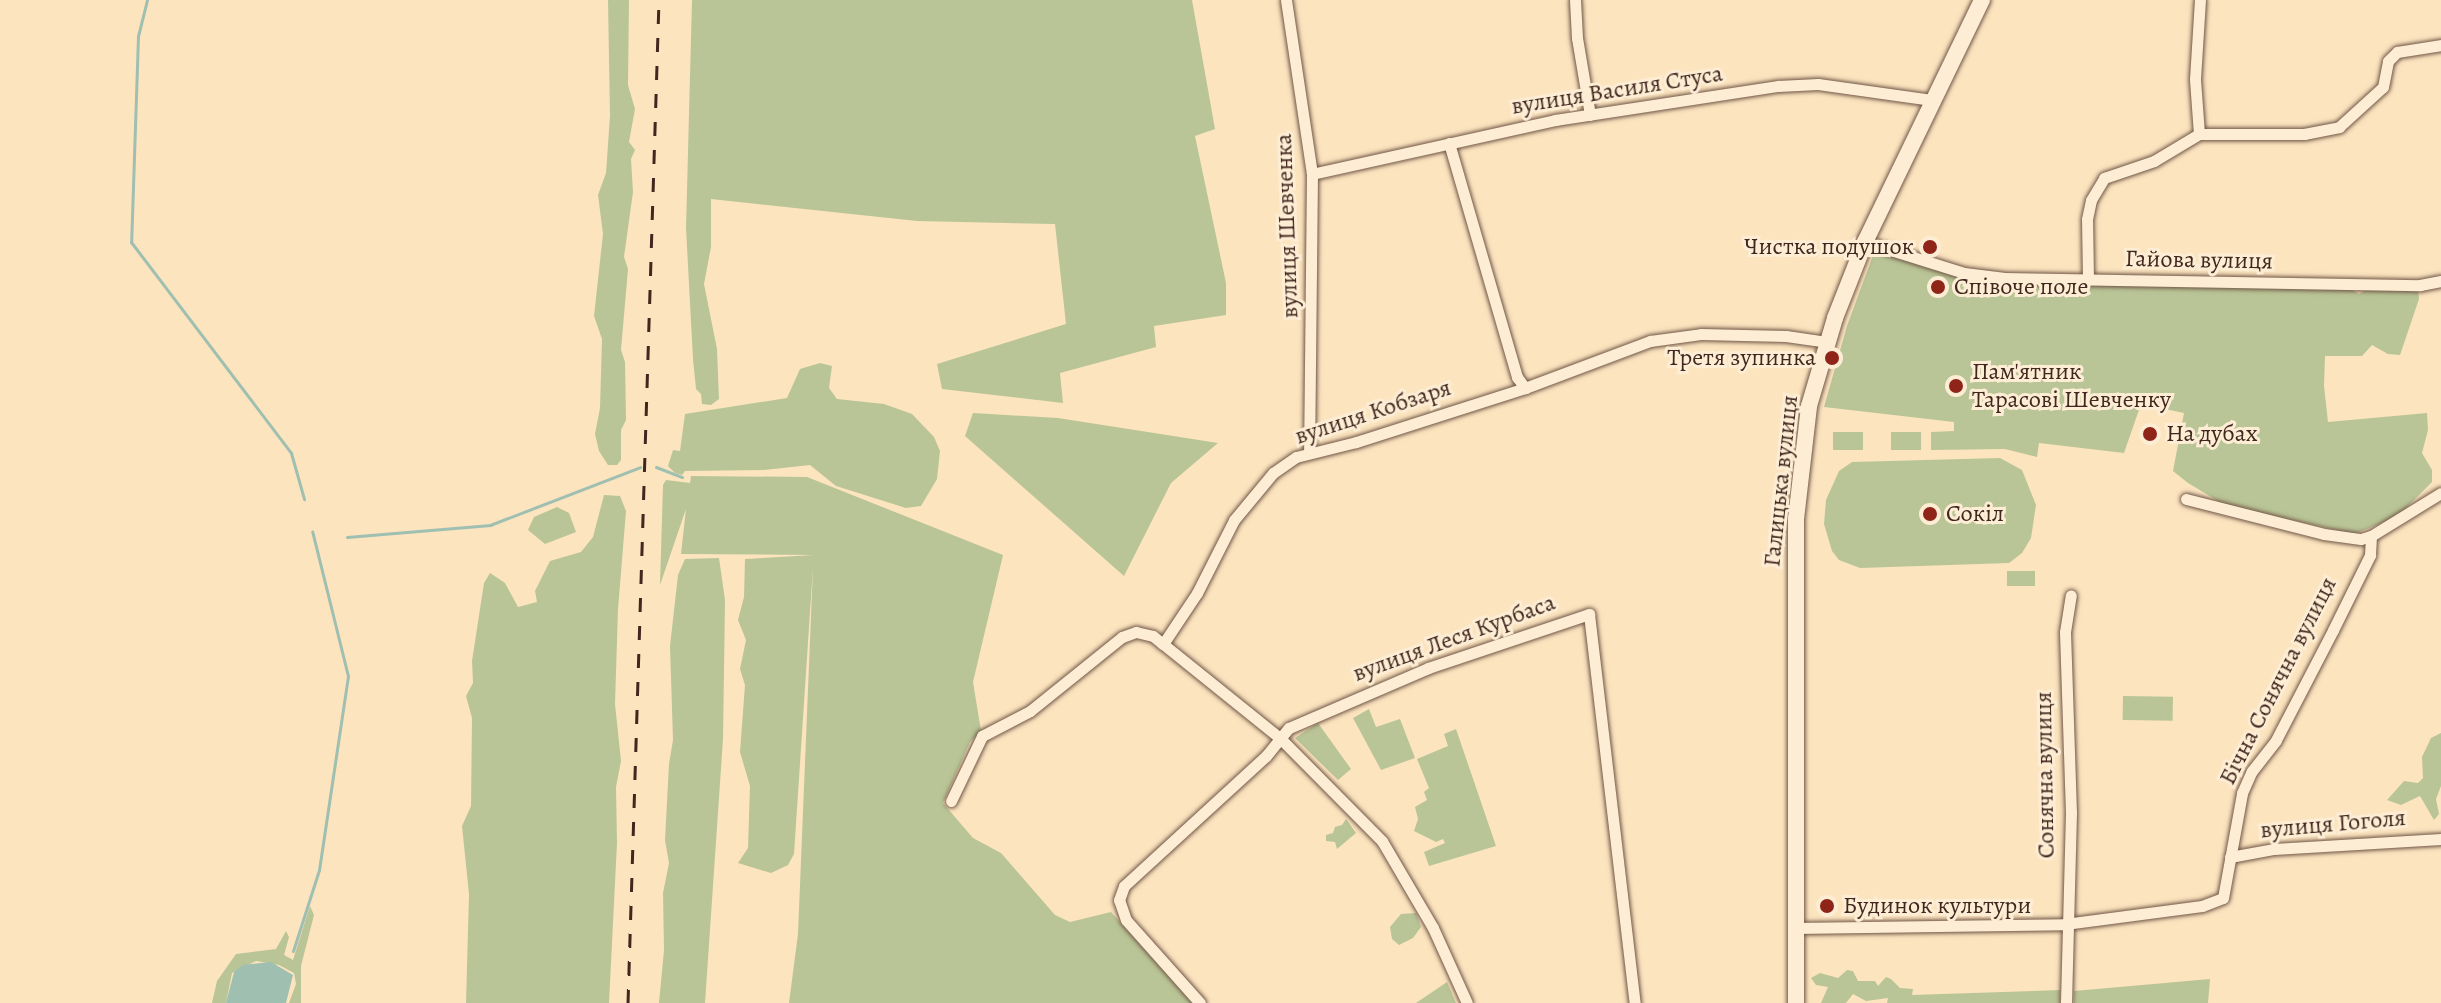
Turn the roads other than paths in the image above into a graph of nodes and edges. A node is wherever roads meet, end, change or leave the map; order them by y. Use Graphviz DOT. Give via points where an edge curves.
graph roads {
  1 [pos="1286,0"];
  2 [pos="1575,0"];
  3 [pos="1982,0"];
  4 [pos="2200,0"];
  5 [pos="2441,45"];
  6 [pos="1932,100"];
  7 [pos="1590,115"];
  8 [pos="2199,134"];
  9 [pos="1449,143"];
  10 [pos="1312,174"];
  11 [pos="1865,242"];
  12 [pos="2088,280"];
  13 [pos="2441,281"];
  14 [pos="1827,342"];
  15 [pos="1525,388"];
  16 [pos="1309,453"];
  17 [pos="2441,493"];
  18 [pos="2186,499"];
  19 [pos="2371,536"];
  20 [pos="2071,595"];
  21 [pos="1163,644"];
  22 [pos="1280,738"];
  23 [pos="951,801"];
  24 [pos="2441,839"];
  25 [pos="2230,857"];
  26 [pos="2065,924"];
  27 [pos="1794,928"];
  28 [pos="1200,1003"];
  29 [pos="1467,1003"];
  30 [pos="1635,1003"];
  31 [pos="1796,1003"];
  32 [pos="2066,1003"];
  1 -- 10 [label="street, вулиця Шевченка"];
  2 -- 7 [label="street"];
  3 -- 6 [label="street, Галицька вулиця"];
  4 -- 8 [label="street" via="2195,79"];
  5 -- 8 [label="street" via="2397,52 2388,61 2383,87 2339,127 2304,134"];
  6 -- 7 [label="street, вулиця Василя Стуса" via="1818,84"];
  6 -- 11 [label="street, Галицька вулиця"];
  7 -- 9 [label="street, вулиця Василя Стуса"];
  8 -- 12 [label="street" via="2154,161 2104,178 2097,187 2087,219"];
  9 -- 10 [label="street, вулиця Василя Стуса"];
  9 -- 15 [label="street" via="1517,377"];
  10 -- 16 [label="street, вулиця Шевченка"];
  11 -- 12 [label="street, Гайова вулиця" via="1964,273"];
  11 -- 14 [label="street, Галицька вулиця"];
  12 -- 13 [label="street, Гайова вулиця" via="2420,285"];
  14 -- 15 [label="street, вулиця Кобзаря" via="1701,334 1650,341"];
  14 -- 27 [label="street, Галицька вулиця" via="1809,406 1796,519"];
  15 -- 16 [label="street, вулиця Кобзаря"];
  16 -- 21 [label="street, вулиця Кобзаря" via="1273,473 1249,499"];
  17 -- 19 [label="street"];
  18 -- 19 [label="street" via="2324,534"];
  19 -- 25 [label="street, Бічна Сонячна вулиця" via="2370,555 2333,630 2242,793"];
  20 -- 26 [label="street, Сонячна вулиця" via="2065,632 2071,813"];
  21 -- 22 [label="street"];
  21 -- 23 [label="street" via="1136,632 1122,637 1030,711 982,736"];
  22 -- 28 [label="street, вулиця Леся Курбаса" via="1124,886 1119,900 1126,920"];
  22 -- 29 [label="street" via="1382,841 1433,928"];
  22 -- 30 [label="street, вулиця Леся Курбаса" via="1312,717 1428,668 1589,614"];
  24 -- 25 [label="street, вулиця Гоголя" via="2274,849"];
  25 -- 26 [label="street, Бічна Сонячна вулиця" via="2223,898 2202,906"];
  26 -- 27 [label="street, Бічна Сонячна вулиця"];
  26 -- 32 [label="street, Сонячна вулиця"];
  27 -- 31 [label="street, Галицька вулиця"];
}
